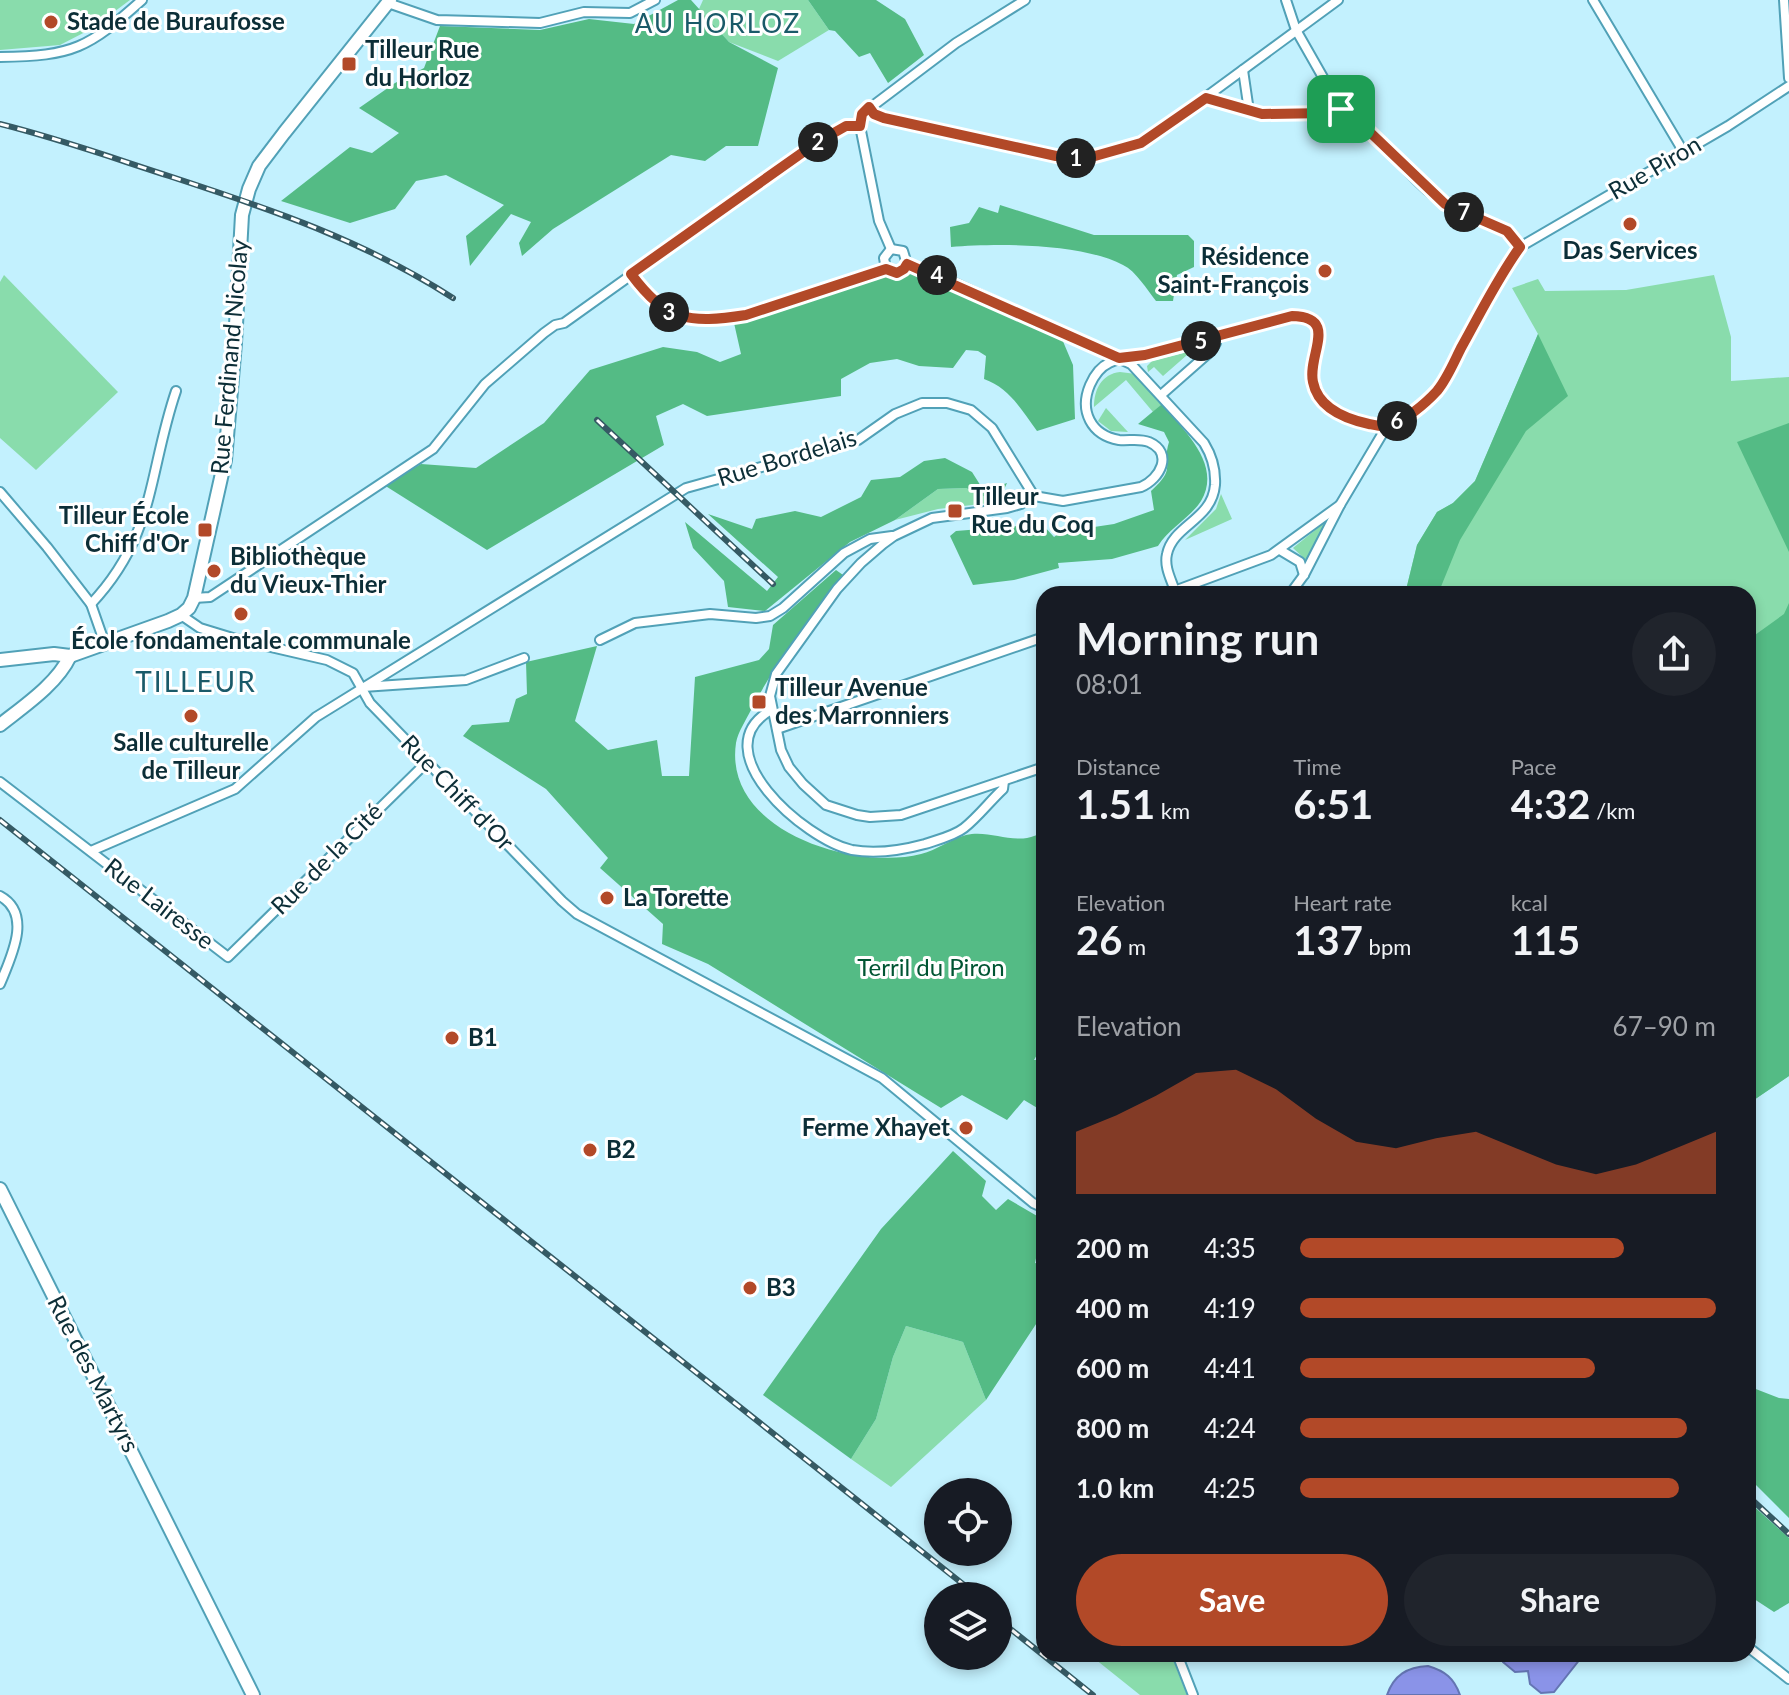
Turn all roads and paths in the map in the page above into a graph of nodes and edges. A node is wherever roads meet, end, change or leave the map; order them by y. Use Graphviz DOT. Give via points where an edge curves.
graph roads {
  1 [pos="142,0"];
  2 [pos="655,0"];
  3 [pos="1025,0"];
  4 [pos="1286,0"];
  5 [pos="1338,0"];
  6 [pos="1593,0"];
  7 [pos="1784,0"];
  8 [pos="389,2"];
  9 [pos="1296,30"];
  10 [pos="0,57"];
  11 [pos="1243,70"];
  12 [pos="1789,78"];
  13 [pos="1789,86"];
  14 [pos="1206,98"];
  15 [pos="869,107"];
  16 [pos="1341,109"];
  17 [pos="1249,111"];
  18 [pos="860,126"];
  19 [pos="1683,151"];
  20 [pos="1520,247"];
  21 [pos="891,249"];
  22 [pos="907,264"];
  23 [pos="886,269"];
  24 [pos="631,274"];
  25 [pos="1215,337"];
  26 [pos="1119,358"];
  27 [pos="176,391"];
  28 [pos="1161,395"];
  29 [pos="1387,426"];
  30 [pos="0,492"];
  31 [pos="1034,496"];
  32 [pos="1340,505"];
  33 [pos="894,536"];
  34 [pos="1280,550"];
  35 [pos="1304,575"];
  36 [pos="1169,586"];
  37 [pos="1187,586"];
  38 [pos="1296,586"];
  39 [pos="194,598"];
  40 [pos="91,604"];
  41 [pos="181,615"];
  42 [pos="600,640"];
  43 [pos="1036,640"];
  44 [pos="105,644"];
  45 [pos="70,656"];
  46 [pos="524,658"];
  47 [pos="0,660"];
  48 [pos="363,687"];
  49 [pos="771,710"];
  50 [pos="0,725"];
  51 [pos="777,729"];
  52 [pos="427,762"];
  53 [pos="1036,770"];
  54 [pos="1004,781"];
  55 [pos="0,782"];
  56 [pos="91,851"];
  57 [pos="0,896"];
  58 [pos="228,957"];
  59 [pos="0,984"];
  60 [pos="0,1189"];
  61 [pos="1036,1204"];
  62 [pos="1756,1653"];
  63 [pos="1180,1662"];
  64 [pos="1789,1679"];
  65 [pos="253,1695"];
  66 [pos="1193,1695"];
  1 -- 10 [label="street" via="87,44 46,56"];
  2 -- 8 [label="street" via="630,13 584,12 540,23 437,20"];
  3 -- 15 [label="street"];
  4 -- 9 [label="street"];
  5 -- 9 [label="street"];
  6 -- 19 [label="street"];
  7 -- 12 [label="street"];
  8 -- 39 [label="street, Rue Ferdinand Nicolay" via="259,166 249,189 242,215 225,460"];
  9 -- 11 [label="street"];
  9 -- 16 [label="street"];
  11 -- 14 [label="street"];
  11 -- 17 [label="street"];
  13 -- 19 [label="street, Rue Piron"];
  14 -- 15 [label="street" via="1141,143 1088,158 1056,156 884,118"];
  14 -- 17 [label="street"];
  15 -- 18 [label="street"];
  16 -- 17 [label="street"];
  16 -- 20 [label="street" via="1445,204 1507,231"];
  18 -- 21 [label="street" via="879,221"];
  18 -- 24 [label="street" via="846,126 816,143"];
  19 -- 20 [label="street, Rue Piron"];
  20 -- 29 [label="street" via="1439,389 1415,411"];
  21 -- 22 [label="street" via="903,251"];
  21 -- 23 [label="street" via="884,258"];
  22 -- 23 [label="street" via="897,273"];
  22 -- 26 [label="street"];
  23 -- 24 [label="street" via="723,318 668,312"];
  24 -- 39 [label="street" via="544,333 485,384 433,449 210,597"];
  25 -- 26 [label="street"];
  25 -- 28 [label="street" via="1211,351"];
  25 -- 29 [label="street" via="1292,316 1307,317 1320,337 1313,383 1325,403 1352,420"];
  26 -- 28 [label="street"];
  26 -- 31 [label="street" via="1105,364 1088,390 1091,426 1106,437 1153,444 1160,454 1160,473 1141,487 1092,497 1063,501"];
  27 -- 40 [label="street" via="138,535 125,563"];
  28 -- 36 [label="street" via="1204,443 1216,476 1208,508 1172,542 1166,568"];
  29 -- 32 [label="street"];
  30 -- 40 [label="street"];
  31 -- 33 [label="street" via="1007,508 932,518"];
  31 -- 48 [label="street, Rue Bordelais" via="992,428 971,410 922,403 858,440 686,488"];
  32 -- 34 [label="street"];
  32 -- 35 [label="street"];
  33 -- 42 [label="street" via="870,539 844,553 770,616 710,614 635,623"];
  33 -- 49 [label="street" via="837,589 794,648 776,674"];
  34 -- 35 [label="street" via="1300,562"];
  34 -- 37 [label="street"];
  35 -- 38 [label="street"];
  39 -- 41 [label="street, Rue Ferdinand Nicolay"];
  40 -- 44 [label="street"];
  41 -- 44 [label="street"];
  41 -- 48 [label="street, Rue Chiff d'Or" via="200,628 327,660 353,673"];
  43 -- 51 [label="street"];
  44 -- 45 [label="street"];
  45 -- 47 [label="street"];
  45 -- 50 [label="street" via="53,679"];
  46 -- 48 [label="street" via="466,680"];
  48 -- 52 [label="street, Rue Chiff d'Or" via="370,703"];
  48 -- 56 [label="street, Rue Bordelais" via="316,717 235,789"];
  49 -- 51 [label="street"];
  49 -- 54 [label="street" via="750,729 746,742 751,764 801,826 853,850 905,850 963,830 1003,789"];
  51 -- 54 [label="street" via="789,767 803,784 826,805 857,815 901,815"];
  52 -- 58 [label="street, Rue de la Cité"];
  52 -- 61 [label="street, Rue Chiff d'Or" via="577,914 882,1078"];
  53 -- 54 [label="street"];
  55 -- 56 [label="street, Rue Lairesse"];
  56 -- 58 [label="street, Rue Lairesse"];
  57 -- 59 [label="street" via="14,904 18,919"];
  60 -- 65 [label="street, Rue des Martyrs"];
  62 -- 64 [label="street"];
  63 -- 66 [label="street"];
}
